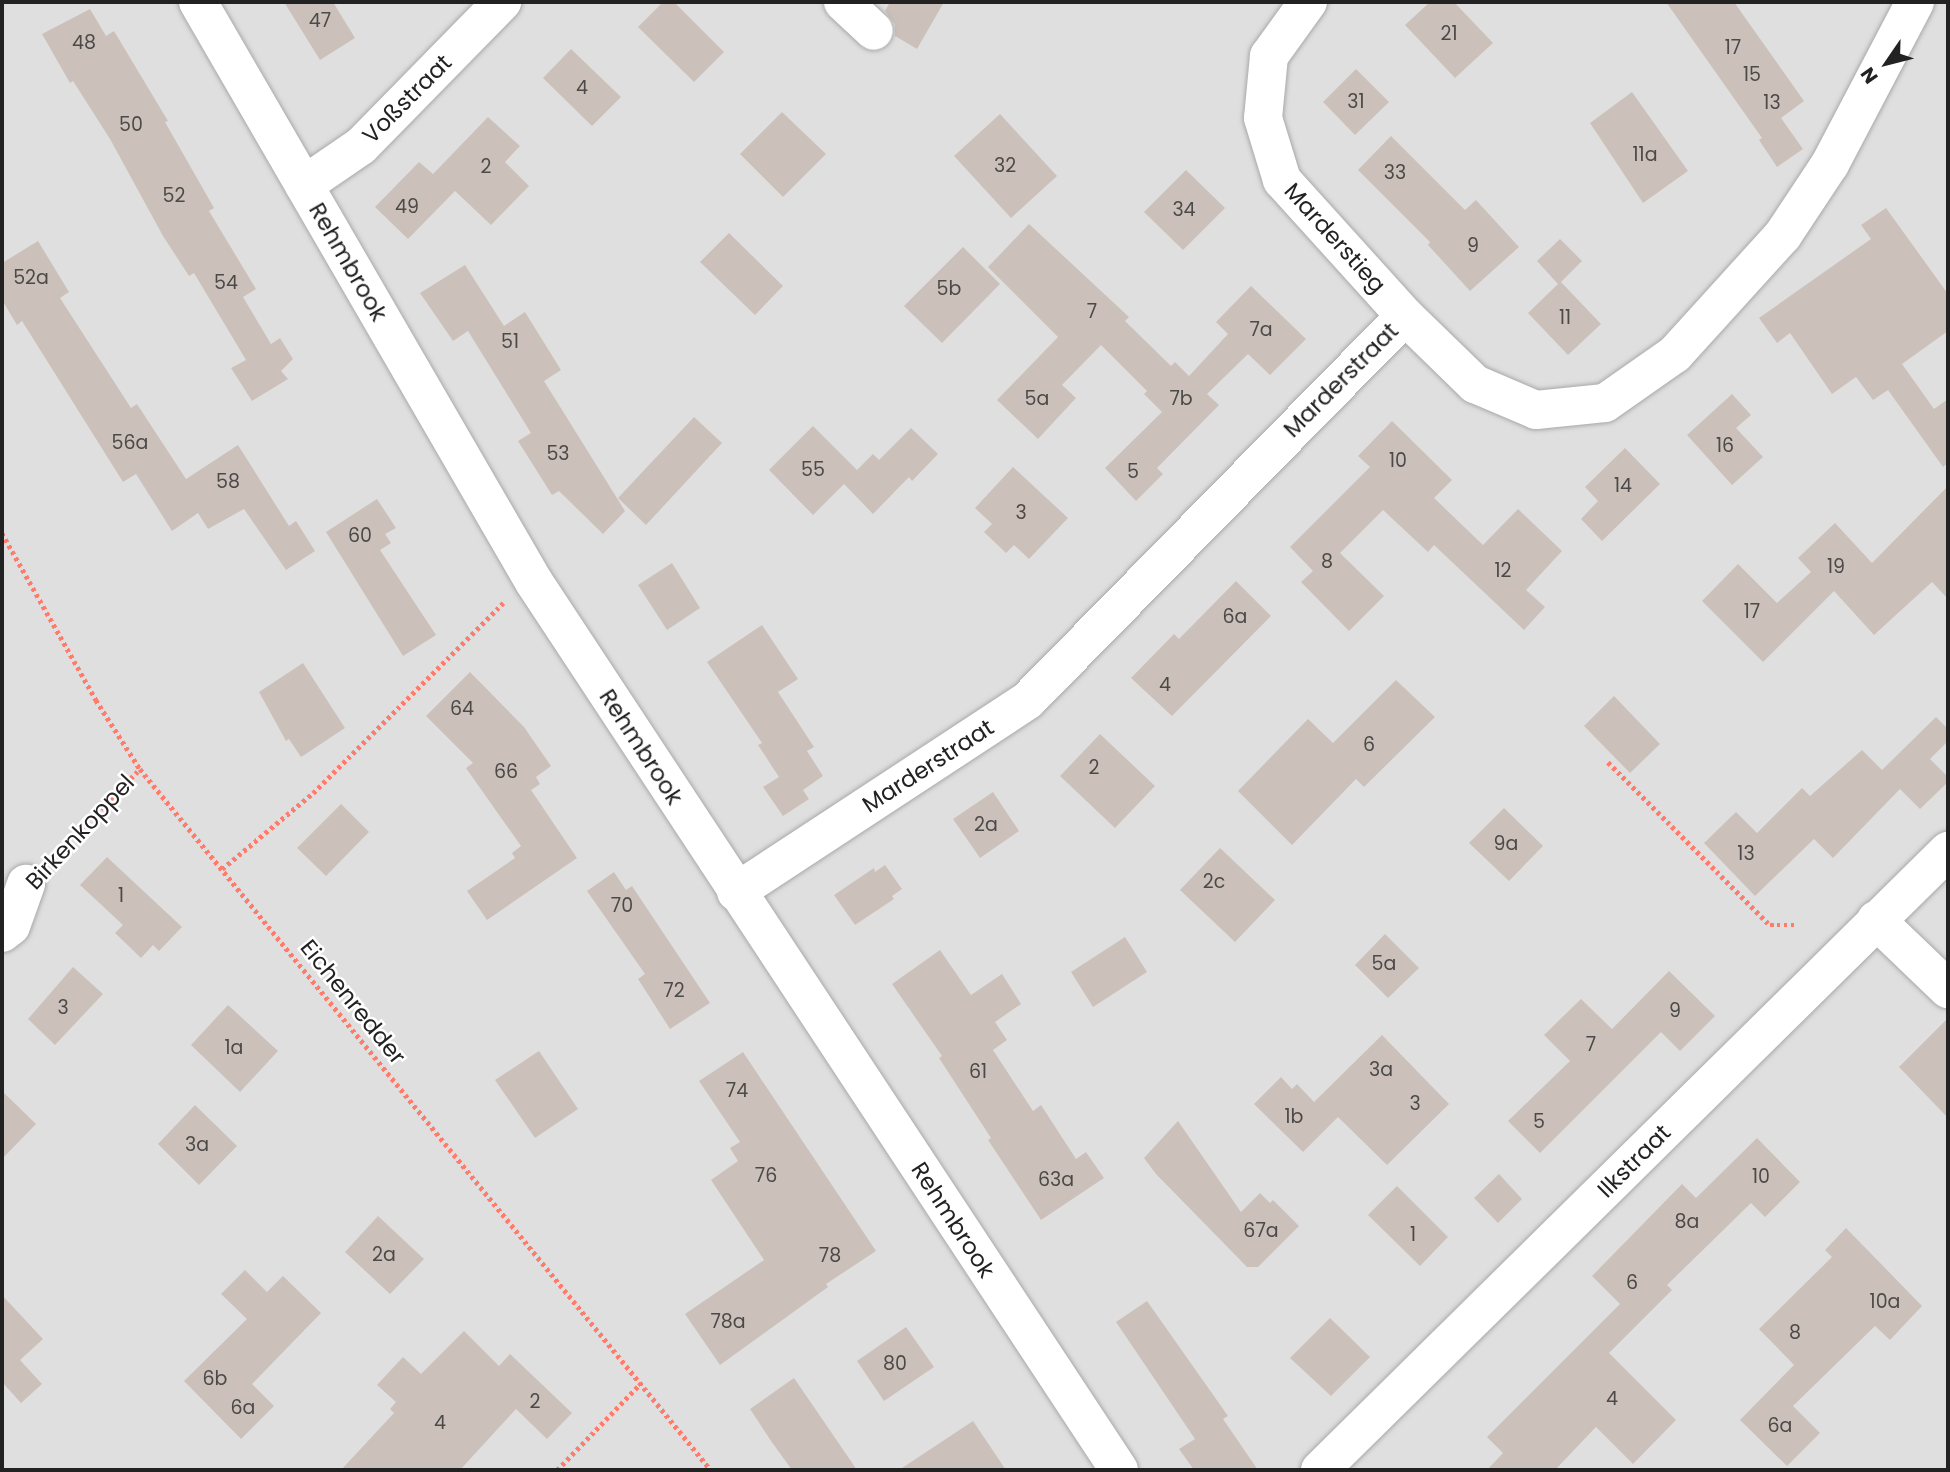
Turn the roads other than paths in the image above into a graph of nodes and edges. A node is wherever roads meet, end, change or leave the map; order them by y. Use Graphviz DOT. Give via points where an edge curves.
graph roads {
  1 [pos="198,2"];
  2 [pos="502,2"];
  3 [pos="843,2"];
  4 [pos="1308,2"];
  5 [pos="1915,2"];
  6 [pos="874,31"];
  7 [pos="304,185"];
  8 [pos="1405,316"];
  9 [pos="1948,851"];
  10 [pos="26,884"];
  11 [pos="736,892"];
  12 [pos="1876,920"];
  13 [pos="6,929"];
  14 [pos="1948,989"];
  15 [pos="1119,1470"];
  16 [pos="1320,1470"];
  1 -- 7 [label="street, Rehmbrook"];
  2 -- 7 [label="street, Voßstraat" via="361,146"];
  3 -- 6 [label="street"];
  4 -- 8 [label="street, Marderstieg" via="1269,56 1263,118 1282,180"];
  5 -- 8 [label="street, Marderstraat" via="1830,164 1783,235 1675,354 1605,403 1536,410 1475,384"];
  7 -- 11 [label="street, Rehmbrook" via="534,582"];
  8 -- 11 [label="street, Marderstraat" via="1028,700"];
  9 -- 12 [label="street, Ilkstraat"];
  10 -- 13 [label="street, Birkenkoppel"];
  11 -- 15 [label="street, Rehmbrook"];
  12 -- 14 [label="street"];
  12 -- 16 [label="street, Ilkstraat"];
}
